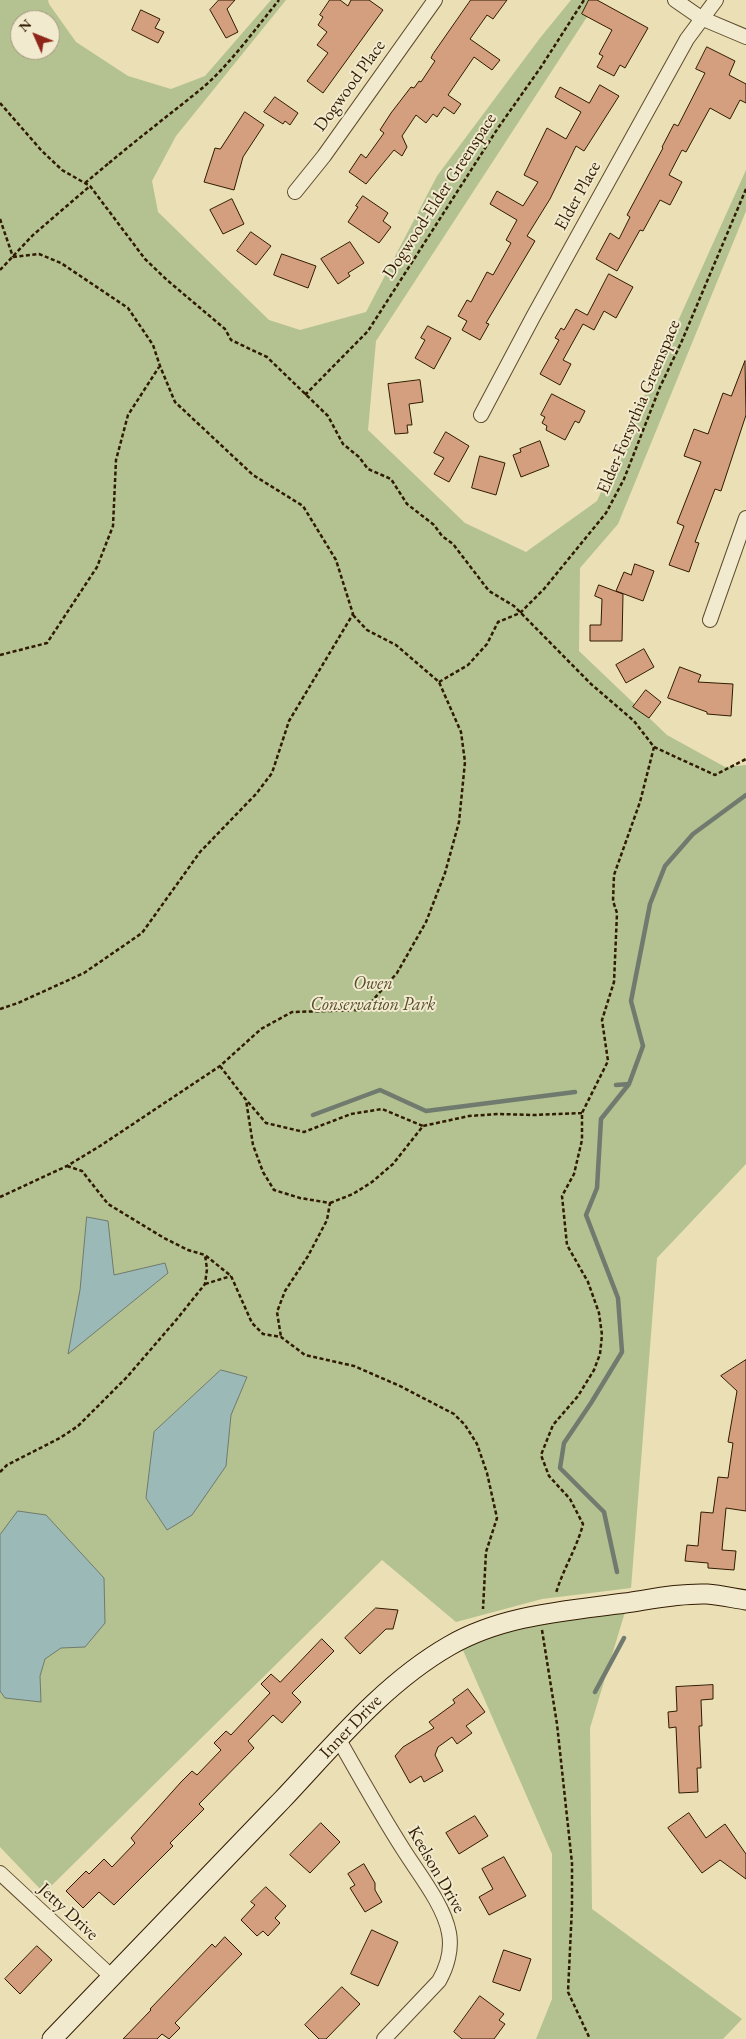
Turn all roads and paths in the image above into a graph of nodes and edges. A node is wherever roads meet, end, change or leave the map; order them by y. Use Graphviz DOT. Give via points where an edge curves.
graph roads {
  1 [pos="279,0"];
  2 [pos="435,0"];
  3 [pos="584,0"];
  4 [pos="675,0"];
  5 [pos="716,0"];
  6 [pos="701,18"];
  7 [pos="746,37"];
  8 [pos="0,103"];
  9 [pos="115,158"];
  10 [pos="110,163"];
  11 [pos="85,183"];
  12 [pos="90,186"];
  13 [pos="746,189"];
  14 [pos="295,192"];
  15 [pos="0,219"];
  16 [pos="12,257"];
  17 [pos="0,270"];
  18 [pos="160,366"];
  19 [pos="305,395"];
  20 [pos="481,414"];
  21 [pos="746,518"];
  22 [pos="520,613"];
  23 [pos="353,614"];
  24 [pos="710,620"];
  25 [pos="0,655"];
  26 [pos="439,682"];
  27 [pos="654,747"];
  28 [pos="746,759"];
  29 [pos="0,1009"];
  30 [pos="220,1066"];
  31 [pos="246,1100"];
  32 [pos="582,1112"];
  33 [pos="423,1126"];
  34 [pos="67,1166"];
  35 [pos="0,1197"];
  36 [pos="330,1203"];
  37 [pos="205,1255"];
  38 [pos="231,1276"];
  39 [pos="204,1284"];
  40 [pos="281,1337"];
  41 [pos="0,1472"];
  42 [pos="556,1593"];
  43 [pos="746,1600"];
  44 [pos="482,1609"];
  45 [pos="539,1615"];
  46 [pos="339,1740"];
  47 [pos="0,1873"];
  48 [pos="112,1977"];
  49 [pos="52,2039"];
  50 [pos="384,2039"];
  51 [pos="590,2039"];
  1 -- 10 [label="path" via="201,89"];
  2 -- 14 [label="street, Dogwood Place"];
  3 -- 19 [label="path, Dogwood-Elder Greenspace" via="368,331"];
  4 -- 6 [label="street"];
  5 -- 6 [label="street, Elder Place"];
  6 -- 7 [label="street"];
  6 -- 20 [label="street, Elder Place" via="537,308"];
  8 -- 11 [label="path" via="62,170"];
  9 -- 10 [label="path"];
  10 -- 11 [label="path"];
  11 -- 12 [label="path"];
  12 -- 16 [label="path"];
  12 -- 19 [label="path" via="150,264 225,329 231,340 267,357"];
  13 -- 22 [label="path, Elder-Forsythia Greenspace" via="624,479 606,512 544,589"];
  15 -- 16 [label="path"];
  16 -- 17 [label="path"];
  16 -- 18 [label="path" via="40,254 62,263 128,308 153,345"];
  18 -- 23 [label="path" via="174,402 254,475 303,506 336,560"];
  18 -- 25 [label="path" via="128,415 116,460 113,526 97,568 47,643"];
  19 -- 22 [label="path" via="328,416 343,444 368,469 391,479 407,504 453,544 489,590"];
  21 -- 24 [label="street"];
  22 -- 26 [label="path" via="498,622 487,644 468,665"];
  22 -- 27 [label="path" via="591,684 634,721"];
  23 -- 26 [label="path" via="367,630 396,645"];
  23 -- 29 [label="path" via="289,721 272,773 200,852 142,933 84,973"];
  26 -- 30 [label="path" via="462,732 465,762 459,822 445,873 426,922 397,973 364,1010 292,1012 261,1029"];
  27 -- 28 [label="path" via="716,775"];
  27 -- 32 [label="path" via="640,802 614,874 613,901 617,913 614,982 602,1020 608,1061"];
  30 -- 31 [label="path"];
  30 -- 34 [label="path"];
  31 -- 33 [label="path" via="266,1123 304,1132 352,1114 382,1109"];
  31 -- 36 [label="path" via="253,1145 262,1172 274,1190"];
  32 -- 33 [label="path" via="468,1116"];
  32 -- 42 [label="path" via="582,1140 574,1174 562,1196 567,1245 588,1282 602,1335 594,1370 578,1396 553,1425 541,1455 549,1476 570,1499 583,1524"];
  33 -- 36 [label="path" via="393,1164 372,1182"];
  34 -- 35 [label="path"];
  34 -- 37 [label="path" via="82,1171 108,1204 164,1238"];
  36 -- 40 [label="path" via="327,1220 285,1290 277,1312"];
  37 -- 38 [label="path"];
  37 -- 39 [label="path"];
  38 -- 39 [label="path"];
  38 -- 40 [label="path" via="252,1323 263,1334"];
  39 -- 41 [label="path" via="133,1371 78,1426"];
  40 -- 44 [label="path" via="305,1355 354,1366 425,1398 454,1414 466,1425 487,1473 497,1518 486,1552"];
  43 -- 45 [label="street, Inner Drive" via="707,1594"];
  45 -- 46 [label="street, Inner Drive" via="508,1621 451,1644 394,1684"];
  45 -- 51 [label="path" via="561,1753 572,1863 568,1992"];
  46 -- 48 [label="street, Inner Drive"];
  46 -- 50 [label="street, Keelson Drive" via="441,1911 449,1933 450,1949 439,1981"];
  47 -- 48 [label="street, Jetty Drive"];
  48 -- 49 [label="street, Inner Drive"];
}
